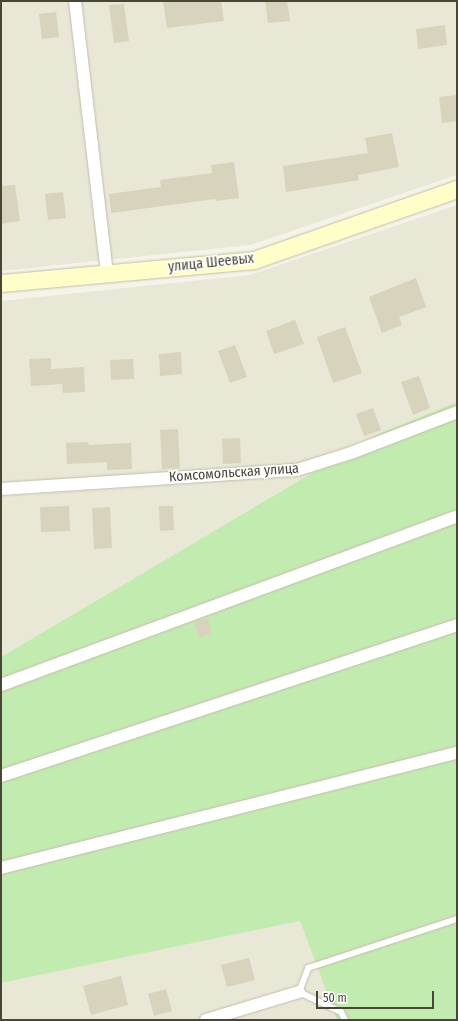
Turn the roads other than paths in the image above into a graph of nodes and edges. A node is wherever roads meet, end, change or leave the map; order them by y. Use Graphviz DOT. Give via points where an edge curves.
graph roads {
  1 [pos="75,1"];
  2 [pos="457,189"];
  3 [pos="107,273"];
  4 [pos="1,283"];
  5 [pos="457,412"];
  6 [pos="1,489"];
  7 [pos="457,516"];
  8 [pos="457,625"];
  9 [pos="1,685"];
  10 [pos="457,753"];
  11 [pos="1,776"];
  12 [pos="1,868"];
  13 [pos="457,919"];
  14 [pos="299,992"];
  15 [pos="206,1020"];
  16 [pos="345,1020"];
  1 -- 3 [label="street"];
  2 -- 3 [label="main road, улица Шеевых" via="254,260"];
  3 -- 4 [label="main road, улица Шеевых"];
  5 -- 6 [label="street, Комсомольская улица" via="352,453 297,470"];
  7 -- 9 [label="street"];
  8 -- 11 [label="street"];
  10 -- 12 [label="street"];
  13 -- 14 [label="lane" via="308,968"];
  14 -- 15 [label="street"];
  14 -- 16 [label="lane" via="341,1012"];
}
